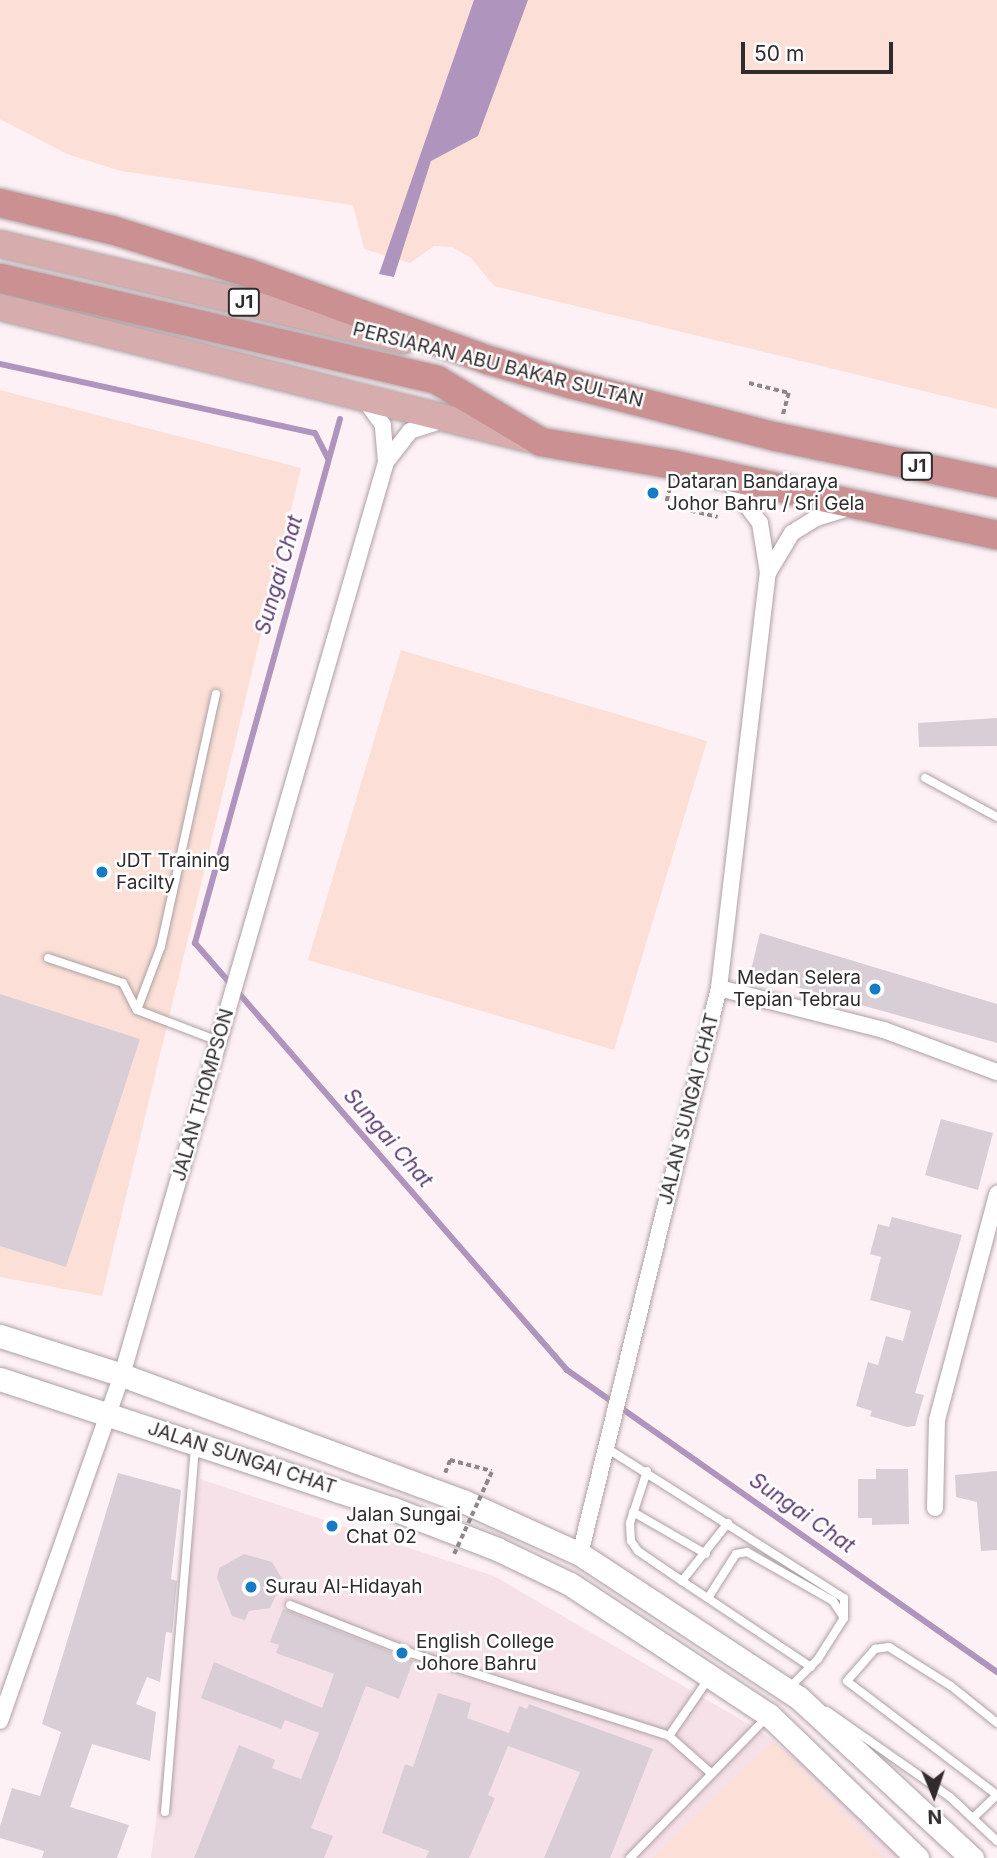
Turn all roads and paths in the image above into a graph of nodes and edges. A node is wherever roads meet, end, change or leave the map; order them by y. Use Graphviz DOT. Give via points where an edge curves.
graph roads {
  1 [pos="0,204"];
  2 [pos="0,244"];
  3 [pos="0,278"];
  4 [pos="0,307"];
  5 [pos="488,360"];
  6 [pos="749,383"];
  7 [pos="789,393"];
  8 [pos="361,396"];
  9 [pos="451,419"];
  10 [pos="541,442"];
  11 [pos="386,462"];
  12 [pos="724,476"];
  13 [pos="992,480"];
  14 [pos="666,505"];
  15 [pos="862,505"];
  16 [pos="718,517"];
  17 [pos="997,535"];
  18 [pos="768,573"];
  19 [pos="216,694"];
  20 [pos="925,778"];
  21 [pos="997,817"];
  22 [pos="48,958"];
  23 [pos="719,988"];
  24 [pos="137,1010"];
  25 [pos="220,1033"];
  26 [pos="997,1072"];
  27 [pos="997,1194"];
  28 [pos="0,1336"];
  29 [pos="122,1375"];
  30 [pos="0,1380"];
  31 [pos="110,1413"];
  32 [pos="195,1443"];
  33 [pos="608,1449"];
  34 [pos="450,1460"];
  35 [pos="647,1471"];
  36 [pos="935,1508"];
  37 [pos="633,1512"];
  38 [pos="728,1522"];
  39 [pos="454,1553"];
  40 [pos="706,1554"];
  41 [pos="580,1555"];
  42 [pos="682,1581"];
  43 [pos="708,1598"];
  44 [pos="290,1605"];
  45 [pos="844,1618"];
  46 [pos="811,1667"];
  47 [pos="711,1675"];
  48 [pos="793,1694"];
  49 [pos="769,1715"];
  50 [pos="0,1721"];
  51 [pos="997,1723"];
  52 [pos="669,1736"];
  53 [pos="712,1774"];
  54 [pos="997,1795"];
  55 [pos="165,1812"];
  56 [pos="974,1817"];
  57 [pos="997,1841"];
  58 [pos="629,1858"];
  59 [pos="917,1858"];
  60 [pos="972,1858"];
  1 -- 5 [label="highway" via="112,230 236,269"];
  2 -- 5 [label="main road, PERSIARAN ABU BAKAR SULTAN / J1"];
  3 -- 10 [label="highway" via="437,380"];
  4 -- 8 [label="main road"];
  5 -- 13 [label="highway, PERSIARAN ABU BAKAR SULTAN / J1" via="776,437"];
  6 -- 7 [label="path"];
  8 -- 9 [label="main road"];
  8 -- 11 [label="street, JALAN THOMPSON" via="383,425"];
  9 -- 10 [label="main road"];
  9 -- 11 [label="street, JALAN THOMPSON" via="410,431"];
  10 -- 12 [label="highway"];
  11 -- 25 [label="street, JALAN THOMPSON"];
  12 -- 15 [label="highway"];
  12 -- 18 [label="street, JALAN SUNGAI CHAT" via="760,523"];
  14 -- 16 [label="path"];
  15 -- 17 [label="highway"];
  15 -- 18 [label="street, JALAN SUNGAI CHAT" via="816,518 792,533"];
  18 -- 23 [label="street, JALAN SUNGAI CHAT"];
  19 -- 24 [label="lane" via="161,946"];
  20 -- 21 [label="lane"];
  22 -- 24 [label="lane" via="123,983"];
  23 -- 26 [label="street" via="884,1030"];
  23 -- 33 [label="street, JALAN SUNGAI CHAT"];
  24 -- 25 [label="lane"];
  25 -- 29 [label="street, JALAN THOMPSON"];
  27 -- 36 [label="street" via="937,1420"];
  28 -- 29 [label="main road, JALAN SUNGAI CHAT"];
  29 -- 31 [label="street, JALAN THOMPSON"];
  29 -- 41 [label="main road, JALAN SUNGAI CHAT" via="463,1501"];
  30 -- 31 [label="main road, JALAN SUNGAI CHAT"];
  31 -- 32 [label="main road, JALAN SUNGAI CHAT"];
  31 -- 50 [label="street, JALAN THOMPSON"];
  32 -- 47 [label="main road, JALAN SUNGAI CHAT" via="497,1549 570,1584"];
  32 -- 55 [label="lane"];
  33 -- 35 [label="lane"];
  33 -- 41 [label="street, JALAN SUNGAI CHAT"];
  34 -- 39 [label="path, bridge" via="492,1471"];
  35 -- 37 [label="lane"];
  35 -- 38 [label="lane"];
  37 -- 40 [label="lane"];
  37 -- 42 [label="lane" via="631,1541 638,1551"];
  38 -- 40 [label="lane"];
  38 -- 45 [label="lane" via="844,1598"];
  40 -- 42 [label="lane"];
  41 -- 48 [label="main road, JALAN SUNGAI CHAT"];
  42 -- 43 [label="lane"];
  43 -- 45 [label="lane" via="736,1554 747,1552 833,1601"];
  43 -- 46 [label="lane"];
  44 -- 52 [label="lane" via="414,1654"];
  45 -- 46 [label="lane"];
  46 -- 48 [label="lane"];
  47 -- 49 [label="main road, JALAN SUNGAI CHAT"];
  47 -- 52 [label="lane"];
  48 -- 56 [label="lane" via="875,1741"];
  48 -- 60 [label="main road, JALAN SUNGAI CHAT"];
  49 -- 53 [label="lane"];
  49 -- 59 [label="main road, JALAN SUNGAI CHAT"];
  51 -- 54 [label="lane" via="951,1686 889,1647 876,1649 847,1681"];
  52 -- 53 [label="lane"];
  53 -- 58 [label="lane"];
  54 -- 56 [label="lane"];
  56 -- 57 [label="lane"];
}
